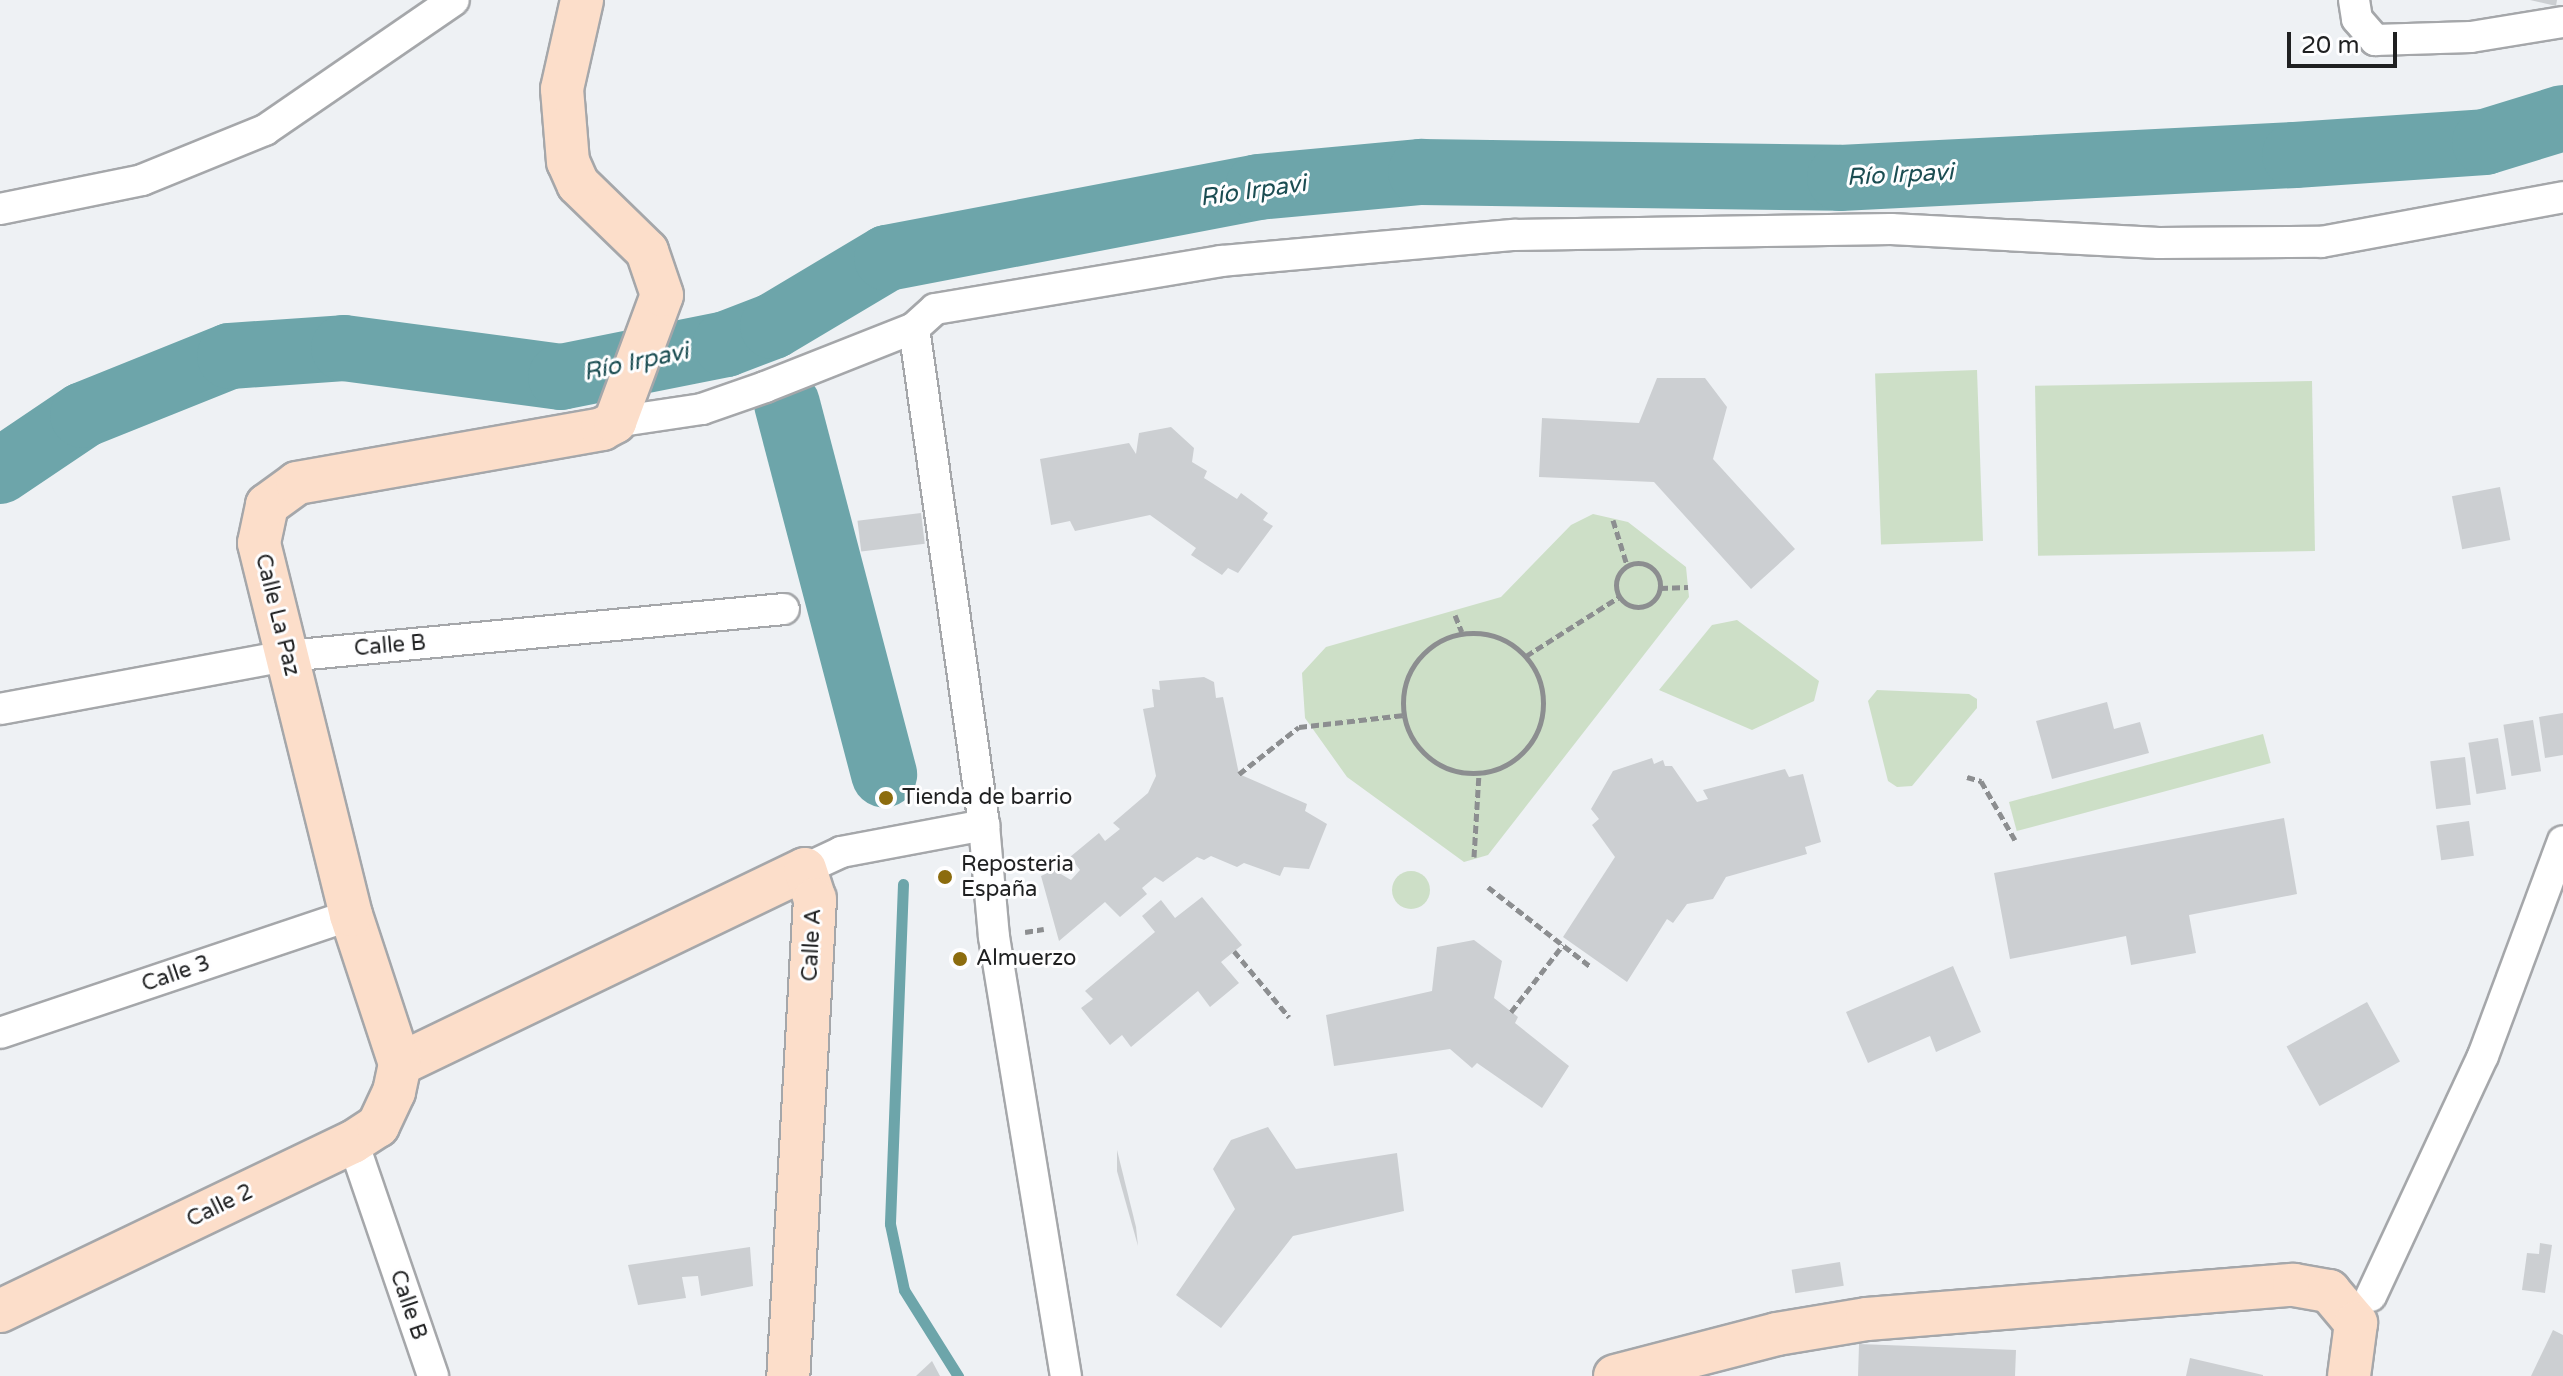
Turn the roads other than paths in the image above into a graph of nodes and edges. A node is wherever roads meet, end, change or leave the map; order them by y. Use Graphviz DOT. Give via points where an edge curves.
graph roads {
  1 [pos="454,0"];
  2 [pos="582,0"];
  3 [pos="2354,0"];
  4 [pos="2563,22"];
  5 [pos="2563,197"];
  6 [pos="0,209"];
  7 [pos="914,328"];
  8 [pos="621,410"];
  9 [pos="784,609"];
  10 [pos="287,656"];
  11 [pos="0,709"];
  12 [pos="984,825"];
  13 [pos="2563,841"];
  14 [pos="805,869"];
  15 [pos="351,915"];
  16 [pos="0,1033"];
  17 [pos="400,1064"];
  18 [pos="353,1142"];
  19 [pos="2371,1296"];
  20 [pos="0,1311"];
  21 [pos="433,1376"];
  22 [pos="788,1376"];
  23 [pos="1066,1376"];
  24 [pos="1615,1376"];
  25 [pos="2349,1376"];
  1 -- 6 [label="street" via="265,130 142,180"];
  2 -- 8 [label="main road" via="562,89 568,162 578,184 647,251 662,295"];
  3 -- 4 [label="street" via="2357,19 2375,40 2471,37"];
  5 -- 7 [label="street" via="2321,242 2159,243 1891,229 1514,235 1221,261 935,309"];
  7 -- 8 [label="street" via="702,409"];
  7 -- 12 [label="street"];
  8 -- 10 [label="main road, Calle La Paz" via="602,429 297,483 267,505 259,543"];
  9 -- 10 [label="street, Calle B"];
  10 -- 11 [label="street, Calle B"];
  10 -- 15 [label="main road, Calle La Paz"];
  12 -- 14 [label="street" via="841,852"];
  12 -- 23 [label="street" via="994,937"];
  13 -- 19 [label="street" via="2483,1056"];
  14 -- 17 [label="main road"];
  14 -- 22 [label="main road, Calle A" via="815,899"];
  15 -- 16 [label="street, Calle 3"];
  15 -- 17 [label="main road, Calle La Paz"];
  17 -- 18 [label="main road, Calle 2" via="378,1126"];
  18 -- 20 [label="main road, Calle 2"];
  18 -- 21 [label="street, Calle B"];
  24 -- 25 [label="main road" via="1777,1334 1867,1319 2294,1285 2329,1291 2356,1323"];
}
